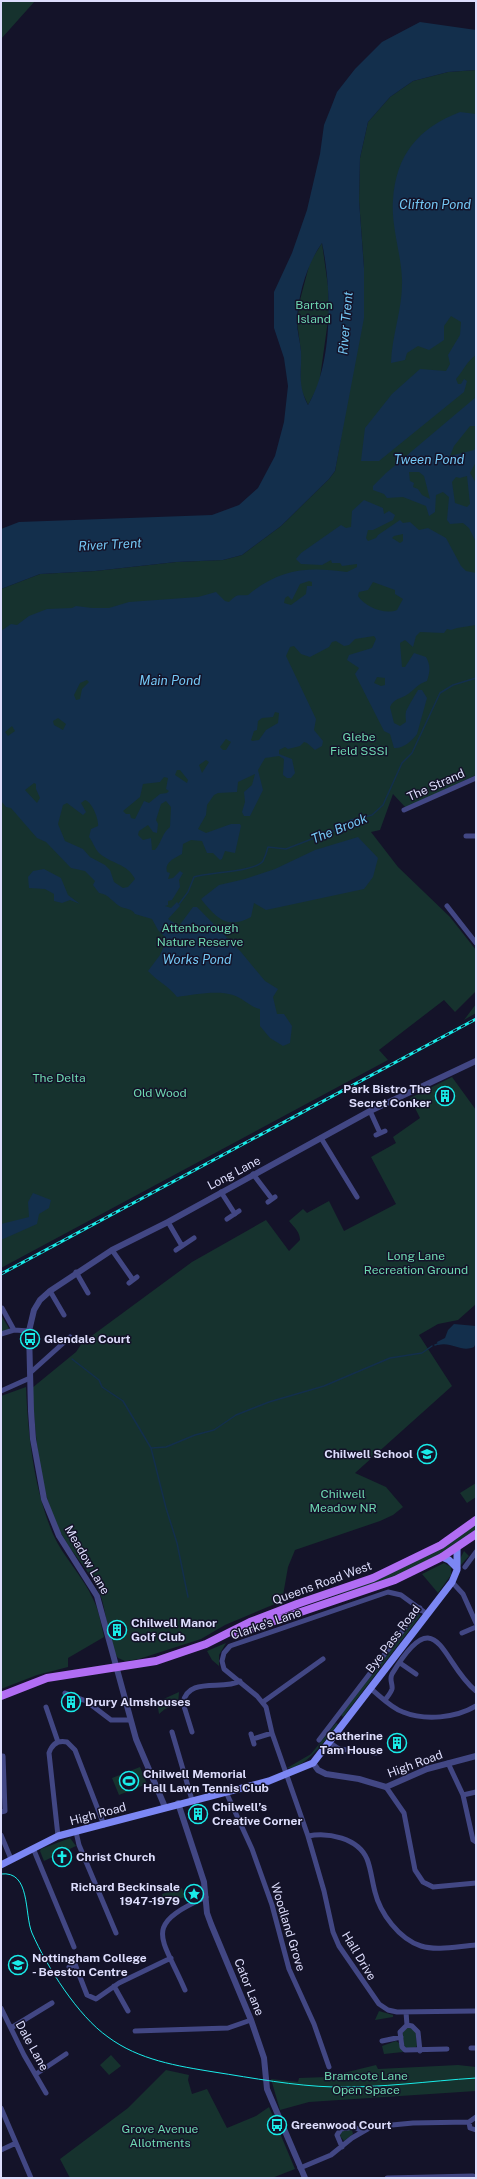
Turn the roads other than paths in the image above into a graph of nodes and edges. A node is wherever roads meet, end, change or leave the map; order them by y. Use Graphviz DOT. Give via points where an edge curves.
graph roads {
  1 [pos="476,778"];
  2 [pos="404,810"];
  3 [pos="450,908"];
  4 [pos="476,943"];
  5 [pos="476,1061"];
  6 [pos="370,1111"];
  7 [pos="380,1133"];
  8 [pos="322,1138"];
  9 [pos="253,1174"];
  10 [pos="221,1192"];
  11 [pos="357,1197"];
  12 [pos="272,1199"];
  13 [pos="227,1219"];
  14 [pos="168,1222"];
  15 [pos="194,1238"];
  16 [pos="182,1246"];
  17 [pos="112,1250"];
  18 [pos="176,1250"];
  19 [pos="76,1272"];
  20 [pos="133,1280"];
  21 [pos="50,1291"];
  22 [pos="88,1293"];
  23 [pos="2,1311"];
  24 [pos="64,1315"];
  25 [pos="14,1330"];
  26 [pos="29,1332"];
  27 [pos="1,1334"];
  28 [pos="70,1337"];
  29 [pos="30,1375"];
  30 [pos="1,1391"];
  31 [pos="476,1520"];
  32 [pos="476,1534"];
  33 [pos="457,1548"];
  34 [pos="476,1552"];
  35 [pos="442,1557"];
  36 [pos="465,1567"];
  37 [pos="457,1568"];
  38 [pos="452,1582"];
  39 [pos="296,1601"];
  40 [pos="420,1608"];
  41 [pos="301,1612"];
  42 [pos="427,1614"];
  43 [pos="476,1623"];
  44 [pos="476,1627"];
  45 [pos="462,1633"];
  46 [pos="211,1641"];
  47 [pos="323,1659"];
  48 [pos="400,1663"];
  49 [pos="116,1667"];
  50 [pos="416,1674"];
  51 [pos="240,1681"];
  52 [pos="370,1688"];
  53 [pos="476,1691"];
  54 [pos="65,1693"];
  55 [pos="1,1696"];
  56 [pos="385,1700"];
  57 [pos="263,1702"];
  58 [pos="476,1706"];
  59 [pos="46,1707"];
  60 [pos="336,1718"];
  61 [pos="130,1720"];
  62 [pos="344,1723"];
  63 [pos="172,1732"];
  64 [pos="192,1732"];
  65 [pos="272,1733"];
  66 [pos="320,1736"];
  67 [pos="252,1739"];
  68 [pos="58,1742"];
  69 [pos="329,1742"];
  70 [pos="371,1747"];
  71 [pos="370,1753"];
  72 [pos="376,1753"];
  73 [pos="2,1756"];
  74 [pos="476,1756"];
  75 [pos="313,1763"];
  76 [pos="448,1763"];
  77 [pos="286,1775"];
  78 [pos="386,1787"];
  79 [pos="226,1792"];
  80 [pos="476,1792"];
  81 [pos="463,1795"];
  82 [pos="192,1800"];
  83 [pos="178,1803"];
  84 [pos="165,1807"];
  85 [pos="1,1812"];
  86 [pos="104,1825"];
  87 [pos="76,1832"];
  88 [pos="1,1835"];
  89 [pos="58,1836"];
  90 [pos="308,1836"];
  91 [pos="476,1842"];
  92 [pos="33,1848"];
  93 [pos="11,1859"];
  94 [pos="1,1865"];
  95 [pos="476,1883"];
  96 [pos="206,1897"];
  97 [pos="116,1933"];
  98 [pos="476,1945"];
  99 [pos="74,1947"];
  100 [pos="171,1958"];
  101 [pos="69,1967"];
  102 [pos="114,1986"];
  103 [pos="185,1990"];
  104 [pos="1,2008"];
  105 [pos="51,2011"];
  106 [pos="476,2011"];
  107 [pos="128,2012"];
  108 [pos="406,2012"];
  109 [pos="251,2020"];
  110 [pos="407,2025"];
  111 [pos="11,2028"];
  112 [pos="135,2031"];
  113 [pos="401,2037"];
  114 [pos="382,2041"];
  115 [pos="447,2050"];
  116 [pos="420,2051"];
  117 [pos="66,2054"];
  118 [pos="329,2067"];
  119 [pos="36,2074"];
  120 [pos="46,2094"];
  121 [pos="1,2108"];
  122 [pos="476,2117"];
  123 [pos="469,2122"];
  124 [pos="476,2130"];
  125 [pos="362,2131"];
  126 [pos="16,2143"];
  127 [pos="342,2147"];
  128 [pos="1,2150"];
  129 [pos="300,2168"];
  130 [pos="474,2176"];
  131 [pos="31,2178"];
  132 [pos="305,2178"];
  133 [pos="387,2178"];
  134 [pos="416,2178"];
  1 -- 2 [label="street, The Strand"];
  3 -- 4 [label="street"];
  5 -- 6 [label="street, Long Lane"];
  6 -- 7 [label="street"];
  6 -- 8 [label="street, Long Lane"];
  8 -- 9 [label="street, Long Lane"];
  8 -- 11 [label="street"];
  9 -- 10 [label="street, Long Lane"];
  9 -- 12 [label="street"];
  10 -- 13 [label="street" via="237,1213"];
  10 -- 14 [label="street, Long Lane"];
  14 -- 16 [label="street"];
  14 -- 17 [label="street, Long Lane"];
  15 -- 16 [label="street"];
  16 -- 18 [label="street"];
  17 -- 19 [label="street, Long Lane"];
  17 -- 20 [label="street"];
  19 -- 21 [label="street, Long Lane"];
  19 -- 22 [label="street"];
  21 -- 24 [label="street"];
  21 -- 26 [label="street, Long Lane" via="37,1305"];
  23 -- 25 [label="street"];
  25 -- 26 [label="street"];
  25 -- 27 [label="street"];
  26 -- 29 [label="street, Meadow Lane"];
  28 -- 29 [label="street" via="67,1344"];
  29 -- 30 [label="street"];
  29 -- 49 [label="street, Meadow Lane" via="33,1439 44,1499 59,1536 97,1596"];
  31 -- 39 [label="main road, Queens Road West" via="440,1545 373,1578"];
  32 -- 33 [label="main road"];
  33 -- 35 [label="main road"];
  33 -- 37 [label="main road, Bye Pass Road"];
  34 -- 36 [label="street"];
  35 -- 37 [label="main road"];
  35 -- 41 [label="main road, Queens Road West" via="395,1580"];
  37 -- 38 [label="main road, Bye Pass Road"];
  38 -- 42 [label="main road, Bye Pass Road"];
  38 -- 43 [label="street" via="463,1594"];
  39 -- 41 [label="street"];
  39 -- 46 [label="main road, Queens Road West"];
  40 -- 42 [label="street, Clarke's Lane"];
  40 -- 51 [label="street, Clarke's Lane" via="398,1593 388,1592 230,1646 224,1653 223,1667"];
  40 -- 60 [label="street, Bye Pass Road"];
  41 -- 46 [label="main road, Queens Road West"];
  42 -- 52 [label="main road, Bye Pass Road"];
  44 -- 45 [label="street"];
  46 -- 49 [label="main road, Queens Road West" via="156,1661"];
  47 -- 57 [label="street"];
  48 -- 50 [label="street"];
  48 -- 53 [label="street" via="420,1640 433,1639 441,1645 465,1681"];
  48 -- 56 [label="street" via="391,1677 392,1689"];
  49 -- 55 [label="main road, Queens Road West" via="47,1678"];
  49 -- 61 [label="street, Meadow Lane"];
  51 -- 57 [label="street, Clarke's Lane"];
  51 -- 64 [label="street" via="234,1684 212,1684 186,1694 183,1703 193,1726"];
  52 -- 56 [label="street"];
  52 -- 62 [label="main road, Bye Pass Road"];
  54 -- 61 [label="street" via="86,1701 112,1720"];
  56 -- 58 [label="street" via="405,1713 435,1717 462,1712"];
  57 -- 65 [label="street"];
  59 -- 68 [label="street"];
  60 -- 62 [label="street"];
  60 -- 66 [label="street, Bye Pass Road"];
  61 -- 84 [label="street, Meadow Lane"];
  62 -- 69 [label="main road, Bye Pass Road"];
  63 -- 82 [label="street"];
  65 -- 67 [label="street"];
  65 -- 77 [label="street"];
  68 -- 86 [label="street" via="67,1742 75,1750"];
  68 -- 89 [label="street" via="51,1747 49,1753"];
  69 -- 71 [label="street" via="340,1749"];
  69 -- 75 [label="main road, Bye Pass Road"];
  70 -- 71 [label="street"];
  71 -- 72 [label="street"];
  73 -- 85 [label="street" via="5,1811"];
  74 -- 76 [label="street, High Road"];
  75 -- 77 [label="main road, High Road"];
  75 -- 78 [label="street, High Road" via="318,1770 326,1774 359,1779"];
  76 -- 78 [label="street, High Road"];
  76 -- 81 [label="street"];
  77 -- 79 [label="main road, High Road"];
  77 -- 90 [label="street, Hall Drive"];
  78 -- 95 [label="street" via="404,1813 415,1870 423,1882 433,1887"];
  79 -- 82 [label="main road, High Road"];
  79 -- 118 [label="street, Woodland Grove" via="252,1849 272,1904 289,1969 314,2024"];
  80 -- 81 [label="street"];
  81 -- 91 [label="street"];
  82 -- 83 [label="main road, High Road"];
  83 -- 84 [label="main road, High Road"];
  83 -- 96 [label="street, Cator Lane" via="203,1875"];
  84 -- 86 [label="main road, High Road"];
  86 -- 87 [label="main road, High Road"];
  87 -- 89 [label="main road, High Road"];
  87 -- 97 [label="street"];
  88 -- 93 [label="street"];
  89 -- 92 [label="main road, High Road"];
  90 -- 98 [label="street" via="321,1834 340,1837 361,1851 367,1858 375,1894 383,1912 411,1941 431,1947"];
  90 -- 108 [label="street, Hall Drive" via="339,1946 379,2004 391,2011"];
  92 -- 93 [label="main road, High Road"];
  92 -- 99 [label="street"];
  93 -- 94 [label="main road, High Road"];
  96 -- 100 [label="street" via="177,1912 164,1924 162,1937"];
  96 -- 109 [label="street, Cator Lane" via="211,1924"];
  100 -- 102 [label="street"];
  100 -- 103 [label="street"];
  101 -- 102 [label="street" via="74,1962 90,1998 99,1998"];
  102 -- 107 [label="street"];
  104 -- 111 [label="street, Dale Lane"];
  105 -- 111 [label="street" via="50,2004"];
  106 -- 108 [label="street, Hall Drive"];
  108 -- 110 [label="street"];
  109 -- 112 [label="street" via="228,2028"];
  109 -- 129 [label="street, Cator Lane" via="264,2058 267,2089"];
  110 -- 113 [label="street" via="401,2030"];
  110 -- 116 [label="street" via="417,2030"];
  111 -- 119 [label="street, Dale Lane"];
  113 -- 114 [label="street"];
  113 -- 116 [label="street" via="405,2050"];
  115 -- 116 [label="street"];
  117 -- 119 [label="street" via="56,2064"];
  119 -- 120 [label="street, Dale Lane"];
  121 -- 126 [label="street"];
  122 -- 123 [label="street"];
  123 -- 124 [label="street" via="470,2128"];
  123 -- 125 [label="street" via="391,2124"];
  125 -- 127 [label="street"];
  125 -- 127 [label="street" via="354,2128 341,2129 337,2135"];
  126 -- 128 [label="street"];
  126 -- 131 [label="street"];
  127 -- 129 [label="street" via="331,2155"];
  129 -- 132 [label="street, Cator Lane"];
  130 -- 134 [label="street"];
  133 -- 134 [label="street"];
}
